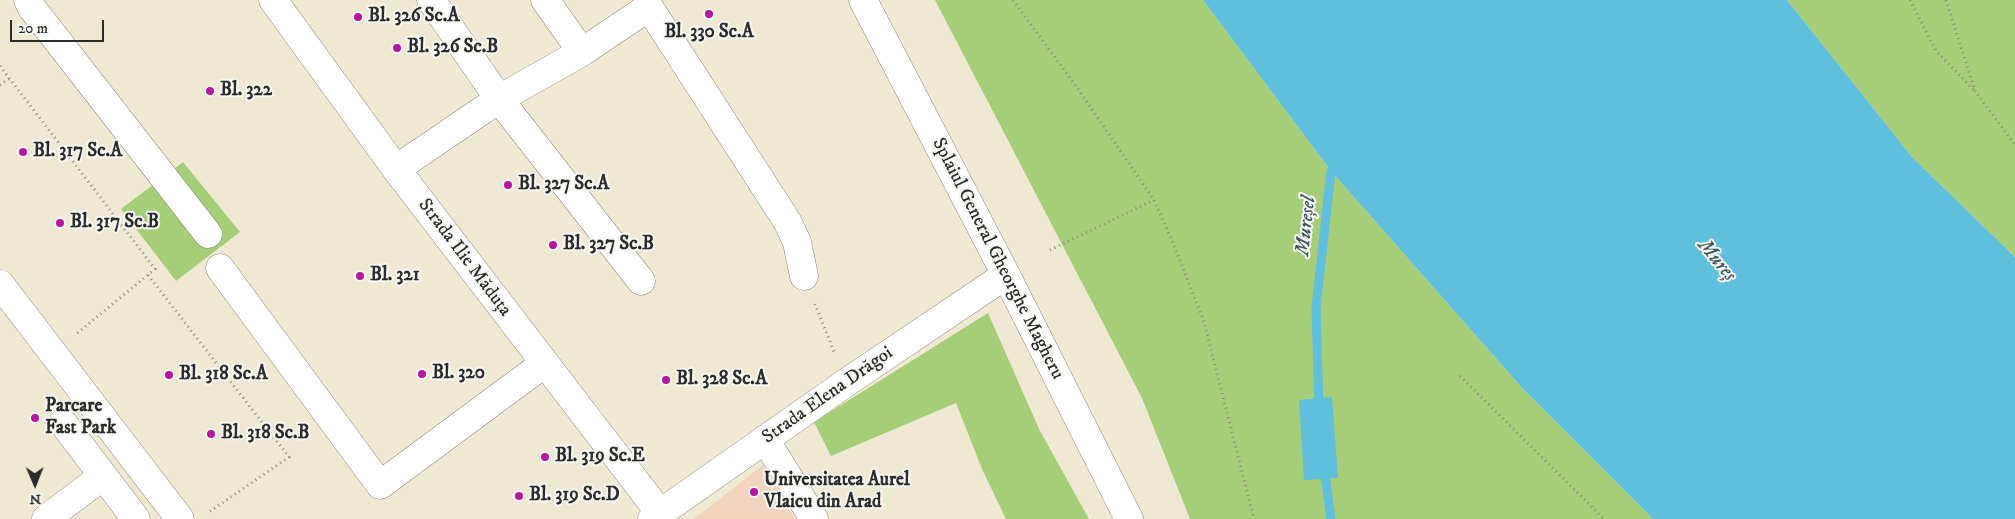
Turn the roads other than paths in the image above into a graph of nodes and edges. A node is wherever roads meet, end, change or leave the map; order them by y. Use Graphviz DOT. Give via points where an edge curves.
graph roads {
  1 [pos="28,0"];
  2 [pos="273,0"];
  3 [pos="431,0"];
  4 [pos="545,0"];
  5 [pos="863,0"];
  6 [pos="582,52"];
  7 [pos="499,99"];
  8 [pos="396,169"];
  9 [pos="208,234"];
  10 [pos="220,268"];
  11 [pos="1006,275"];
  12 [pos="804,276"];
  13 [pos="641,280"];
  14 [pos="0,284"];
  15 [pos="544,363"];
  16 [pos="63,423"];
  17 [pos="765,440"];
  18 [pos="103,476"];
  19 [pos="656,516"];
  20 [pos="46,519"];
  21 [pos="136,519"];
  22 [pos="180,519"];
  23 [pos="814,519"];
  24 [pos="1130,519"];
  1 -- 9 [label="street"];
  2 -- 8 [label="street, Strada Ilie Măduța"];
  3 -- 7 [label="street"];
  4 -- 6 [label="street"];
  5 -- 11 [label="street, Splaiul General Gheorghe Magheru"];
  6 -- 7 [label="street"];
  6 -- 12 [label="street" via="649,7 787,221 797,242"];
  7 -- 8 [label="street"];
  7 -- 13 [label="street"];
  8 -- 15 [label="street, Strada Ilie Măduța"];
  10 -- 15 [label="street" via="380,485"];
  11 -- 17 [label="street, Strada Elena Drăgoi"];
  11 -- 24 [label="street, Splaiul General Gheorghe Magheru"];
  14 -- 22 [label="street"];
  15 -- 19 [label="street, Strada Ilie Măduța"];
  16 -- 18 [label="street"];
  17 -- 19 [label="street, Strada Elena Drăgoi"];
  17 -- 23 [label="street"];
  18 -- 20 [label="street"];
  18 -- 21 [label="street"];
}
